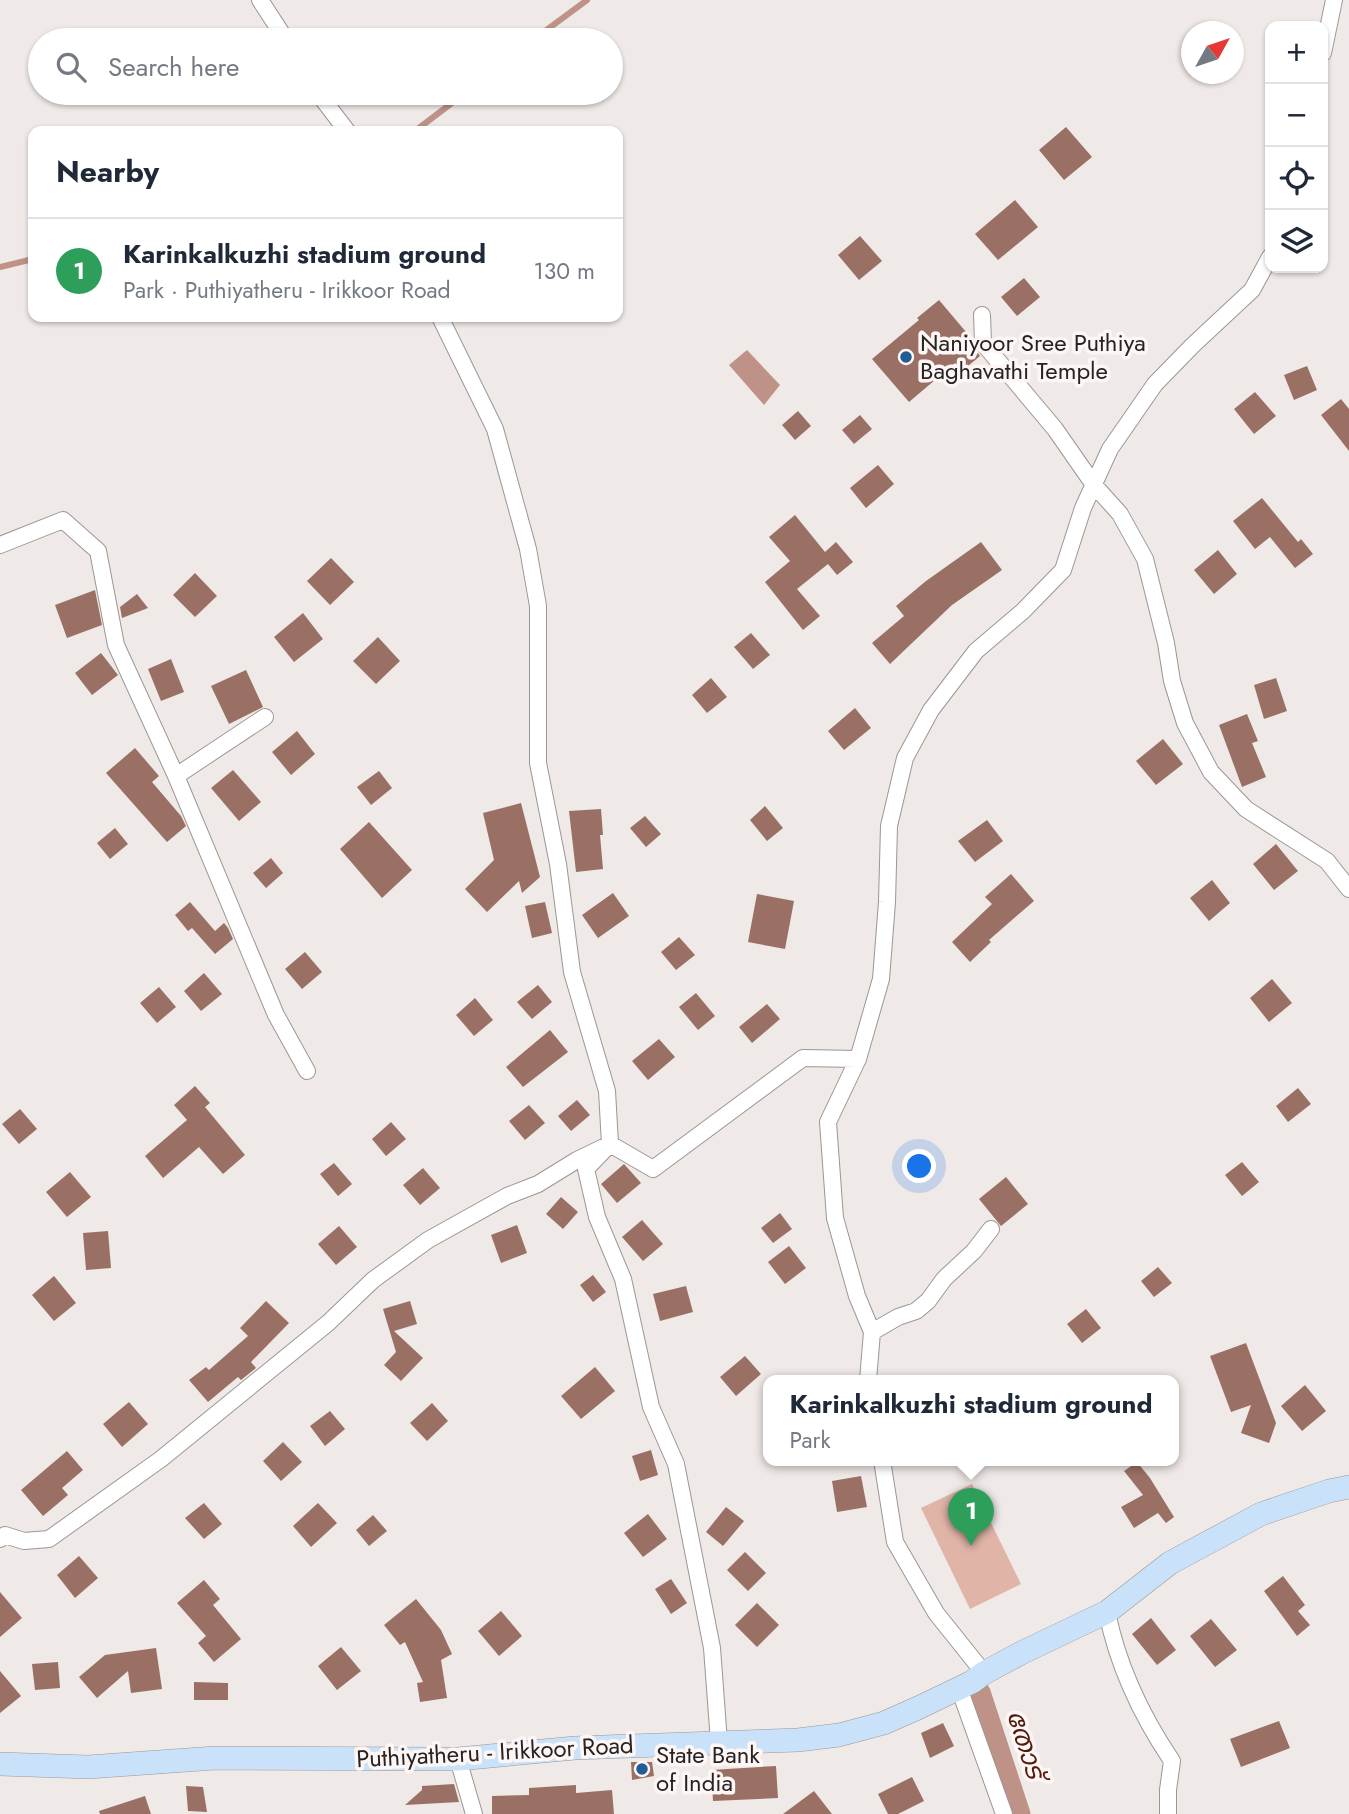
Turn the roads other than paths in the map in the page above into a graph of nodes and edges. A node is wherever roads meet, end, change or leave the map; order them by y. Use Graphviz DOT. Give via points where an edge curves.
graph roads {
  1 [pos="260,0"];
  2 [pos="1334,0"];
  3 [pos="278,28"];
  4 [pos="1328,29"];
  5 [pos="327,105"];
  6 [pos="343,126"];
  7 [pos="1265,266"];
  8 [pos="982,315"];
  9 [pos="442,322"];
  10 [pos="1094,485"];
  11 [pos="0,545"];
  12 [pos="265,717"];
  13 [pos="176,776"];
  14 [pos="1349,889"];
  15 [pos="858,1059"];
  16 [pos="307,1071"];
  17 [pos="610,1144"];
  18 [pos="991,1229"];
  19 [pos="872,1332"];
  20 [pos="868,1375"];
  21 [pos="883,1466"];
  22 [pos="1349,1487"];
  23 [pos="0,1539"];
  24 [pos="1107,1612"];
  25 [pos="984,1673"];
  26 [pos="959,1688"];
  27 [pos="719,1742"];
  28 [pos="458,1759"];
  29 [pos="0,1764"];
  30 [pos="474,1814"];
  31 [pos="1004,1814"];
  32 [pos="1168,1814"];
  1 -- 3 [label="street"];
  2 -- 4 [label="street"];
  5 -- 6 [label="street"];
  7 -- 10 [label="street" via="1252,290 1155,384 1110,449"];
  8 -- 10 [label="street" via="983,343 1055,429"];
  9 -- 17 [label="street" via="495,429 528,549 538,606 538,763 558,863 572,972 607,1091"];
  10 -- 14 [label="street" via="1120,514 1144,559 1185,723 1211,772 1246,809 1327,861"];
  10 -- 15 [label="street" via="1062,570 976,651 931,710 905,758 890,826 881,979"];
  11 -- 13 [label="street" via="63,520 98,551 116,645"];
  12 -- 13 [label="street"];
  13 -- 16 [label="street" via="276,1015"];
  15 -- 17 [label="street" via="803,1058 653,1169"];
  15 -- 19 [label="street" via="828,1122 835,1218"];
  17 -- 23 [label="street" via="428,1240 373,1280 328,1324 161,1459 49,1539 24,1541 5,1535"];
  17 -- 27 [label="street" via="586,1169 597,1217 623,1279 651,1407 676,1464 712,1648"];
  18 -- 19 [label="street" via="928,1301"];
  19 -- 20 [label="street"];
  21 -- 25 [label="street" via="895,1542 936,1613"];
  22 -- 24 [label="main road, Puthiyatheru - Irikkoor Road" via="1261,1514 1170,1563"];
  24 -- 25 [label="main road, Puthiyatheru - Irikkoor Road"];
  24 -- 32 [label="street" via="1125,1676 1172,1761"];
  25 -- 26 [label="main road, Puthiyatheru - Irikkoor Road"];
  26 -- 27 [label="main road, Puthiyatheru - Irikkoor Road" via="884,1723 839,1735"];
  26 -- 31 [label="street"];
  27 -- 28 [label="main road, Puthiyatheru - Irikkoor Road"];
  28 -- 29 [label="main road, Puthiyatheru - Irikkoor Road" via="215,1758 88,1767"];
  28 -- 30 [label="street"];
}
